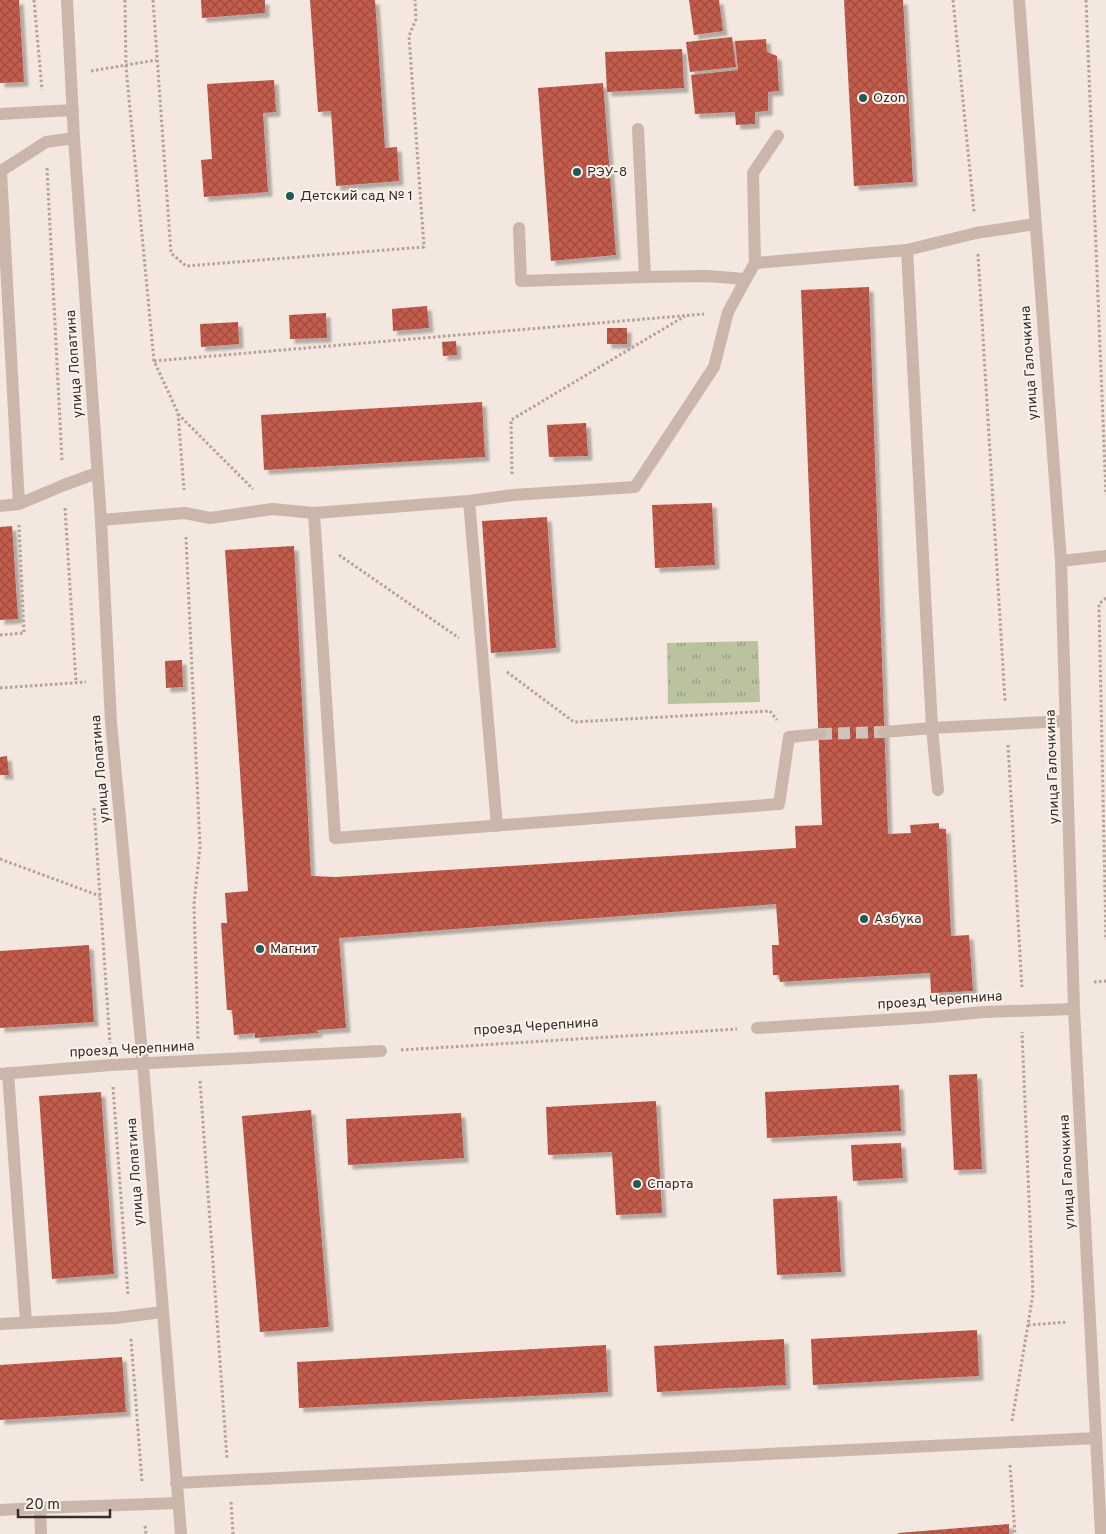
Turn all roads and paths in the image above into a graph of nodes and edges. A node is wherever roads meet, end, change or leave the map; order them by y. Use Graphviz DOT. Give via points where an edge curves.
graph roads {
  1 [pos="34,0"];
  2 [pos="66,0"];
  3 [pos="125,0"];
  4 [pos="153,0"];
  5 [pos="415,0"];
  6 [pos="953,0"];
  7 [pos="1019,0"];
  8 [pos="1086,0"];
  9 [pos="156,60"];
  10 [pos="126,66"];
  11 [pos="70,74"];
  12 [pos="73,110"];
  13 [pos="44,112"];
  14 [pos="0,114"];
  15 [pos="638,129"];
  16 [pos="778,136"];
  17 [pos="74,138"];
  18 [pos="46,142"];
  19 [pos="1035,224"];
  20 [pos="519,228"];
  21 [pos="976,232"];
  22 [pos="907,250"];
  23 [pos="755,263"];
  24 [pos="645,278"];
  25 [pos="746,279"];
  26 [pos="728,312"];
  27 [pos="687,315"];
  28 [pos="154,361"];
  29 [pos="178,414"];
  30 [pos="97,473"];
  31 [pos="64,485"];
  32 [pos="512,494"];
  33 [pos="1106,495"];
  34 [pos="469,501"];
  35 [pos="19,504"];
  36 [pos="0,506"];
  37 [pos="272,509"];
  38 [pos="185,513"];
  39 [pos="314,513"];
  40 [pos="101,520"];
  41 [pos="316,538"];
  42 [pos="1106,556"];
  43 [pos="1060,561"];
  44 [pos="1106,598"];
  45 [pos="0,635"];
  46 [pos="482,654"];
  47 [pos="76,682"];
  48 [pos="0,688"];
  49 [pos="86,690"];
  50 [pos="1066,721"];
  51 [pos="1007,724"];
  52 [pos="932,728"];
  53 [pos="884,732"];
  54 [pos="820,734"];
  55 [pos="789,737"];
  56 [pos="938,790"];
  57 [pos="94,808"];
  58 [pos="497,826"];
  59 [pos="0,859"];
  60 [pos="100,896"];
  61 [pos="1106,940"];
  62 [pos="1022,1010"];
  63 [pos="1074,1010"];
  64 [pos="757,1028"];
  65 [pos="381,1051"];
  66 [pos="198,1061"];
  67 [pos="143,1064"];
  68 [pos="111,1065"];
  69 [pos="4,1073"];
  70 [pos="162,1312"];
  71 [pos="130,1316"];
  72 [pos="26,1322"];
  73 [pos="0,1324"];
  74 [pos="1100,1401"];
  75 [pos="1096,1438"];
  76 [pos="1008,1442"];
  77 [pos="229,1480"];
  78 [pos="176,1483"];
  79 [pos="178,1503"];
  80 [pos="144,1504"];
  81 [pos="40,1508"];
  82 [pos="0,1510"];
  83 [pos="41,1534"];
  84 [pos="146,1534"];
  85 [pos="181,1534"];
  86 [pos="233,1534"];
  87 [pos="1015,1534"];
  88 [pos="1101,1534"];
  1 -- 13 [label="path"];
  2 -- 11 [label="street, улица Лопатина"];
  3 -- 10 [label="path"];
  4 -- 9 [label="path"];
  5 -- 9 [label="path" via="416,19 409,36 424,247 186,266 171,253"];
  6 -- 21 [label="path"];
  7 -- 19 [label="street, улица Галочкина"];
  8 -- 33 [label="path"];
  9 -- 10 [label="path"];
  10 -- 11 [label="path"];
  10 -- 28 [label="path"];
  11 -- 12 [label="street, улица Лопатина"];
  12 -- 13 [label="street"];
  12 -- 17 [label="street, улица Лопатина"];
  13 -- 14 [label="street"];
  15 -- 24 [label="street"];
  16 -- 23 [label="street" via="754,173"];
  17 -- 18 [label="street"];
  17 -- 30 [label="street, улица Лопатина"];
  18 -- 31 [label="path"];
  18 -- 35 [label="street" via="1,170"];
  19 -- 21 [label="street"];
  19 -- 43 [label="street, улица Галочкина"];
  20 -- 24 [label="street" via="521,281"];
  21 -- 22 [label="street"];
  21 -- 51 [label="path"];
  22 -- 23 [label="street"];
  22 -- 52 [label="street"];
  23 -- 25 [label="street"];
  24 -- 25 [label="street" via="706,276"];
  25 -- 26 [label="street"];
  26 -- 27 [label="path"];
  26 -- 32 [label="street" via="714,367 635,487"];
  27 -- 28 [label="path"];
  27 -- 32 [label="path" via="512,420"];
  28 -- 29 [label="path"];
  29 -- 37 [label="path"];
  29 -- 38 [label="path"];
  30 -- 31 [label="street"];
  30 -- 40 [label="street, улица Лопатина"];
  31 -- 35 [label="street"];
  31 -- 47 [label="path"];
  32 -- 34 [label="street"];
  34 -- 39 [label="street"];
  34 -- 46 [label="street"];
  35 -- 36 [label="street"];
  35 -- 45 [label="path" via="24,634"];
  37 -- 38 [label="street" via="210,518"];
  37 -- 39 [label="street"];
  38 -- 40 [label="street"];
  38 -- 66 [label="path" via="200,847 194,904"];
  39 -- 41 [label="street"];
  40 -- 67 [label="street, улица Лопатина" via="111,722"];
  41 -- 46 [label="path"];
  41 -- 58 [label="street" via="335,838"];
  42 -- 43 [label="street"];
  43 -- 50 [label="street, улица Галочкина"];
  44 -- 61 [label="path" via="1099,604"];
  46 -- 55 [label="path" via="574,722 770,711"];
  46 -- 58 [label="street"];
  47 -- 48 [label="path"];
  47 -- 49 [label="path" via="86,681"];
  50 -- 51 [label="street"];
  50 -- 63 [label="street, улица Галочкина"];
  51 -- 52 [label="street"];
  51 -- 62 [label="path"];
  52 -- 53 [label="street"];
  52 -- 56 [label="street"];
  54 -- 55 [label="street"];
  55 -- 58 [label="street" via="779,804"];
  57 -- 60 [label="path"];
  59 -- 60 [label="path"];
  60 -- 68 [label="path"];
  62 -- 63 [label="street, проезд Черепнина"];
  62 -- 64 [label="street, проезд Черепнина"];
  62 -- 76 [label="path" via="1033,1294"];
  63 -- 74 [label="street, улица Галочкина"];
  64 -- 65 [label="path, проезд Черепнина"];
  65 -- 66 [label="street, проезд Черепнина"];
  66 -- 67 [label="street, проезд Черепнина"];
  66 -- 77 [label="path"];
  67 -- 68 [label="street, проезд Черепнина"];
  67 -- 70 [label="street, улица Лопатина"];
  68 -- 69 [label="street, проезд Черепнина"];
  68 -- 71 [label="path"];
  69 -- 72 [label="street"];
  70 -- 71 [label="street"];
  70 -- 78 [label="street, улица Лопатина"];
  71 -- 72 [label="street"];
  71 -- 80 [label="path"];
  72 -- 73 [label="street"];
  74 -- 75 [label="street, улица Галочкина"];
  75 -- 76 [label="street"];
  75 -- 88 [label="street, улица Галочкина"];
  76 -- 77 [label="street"];
  76 -- 87 [label="path"];
  77 -- 78 [label="street"];
  77 -- 86 [label="path"];
  78 -- 79 [label="street, улица Лопатина"];
  79 -- 80 [label="street"];
  79 -- 85 [label="street, улица Лопатина"];
  80 -- 81 [label="street"];
  80 -- 84 [label="path"];
  81 -- 82 [label="street"];
  81 -- 83 [label="street"];
}
